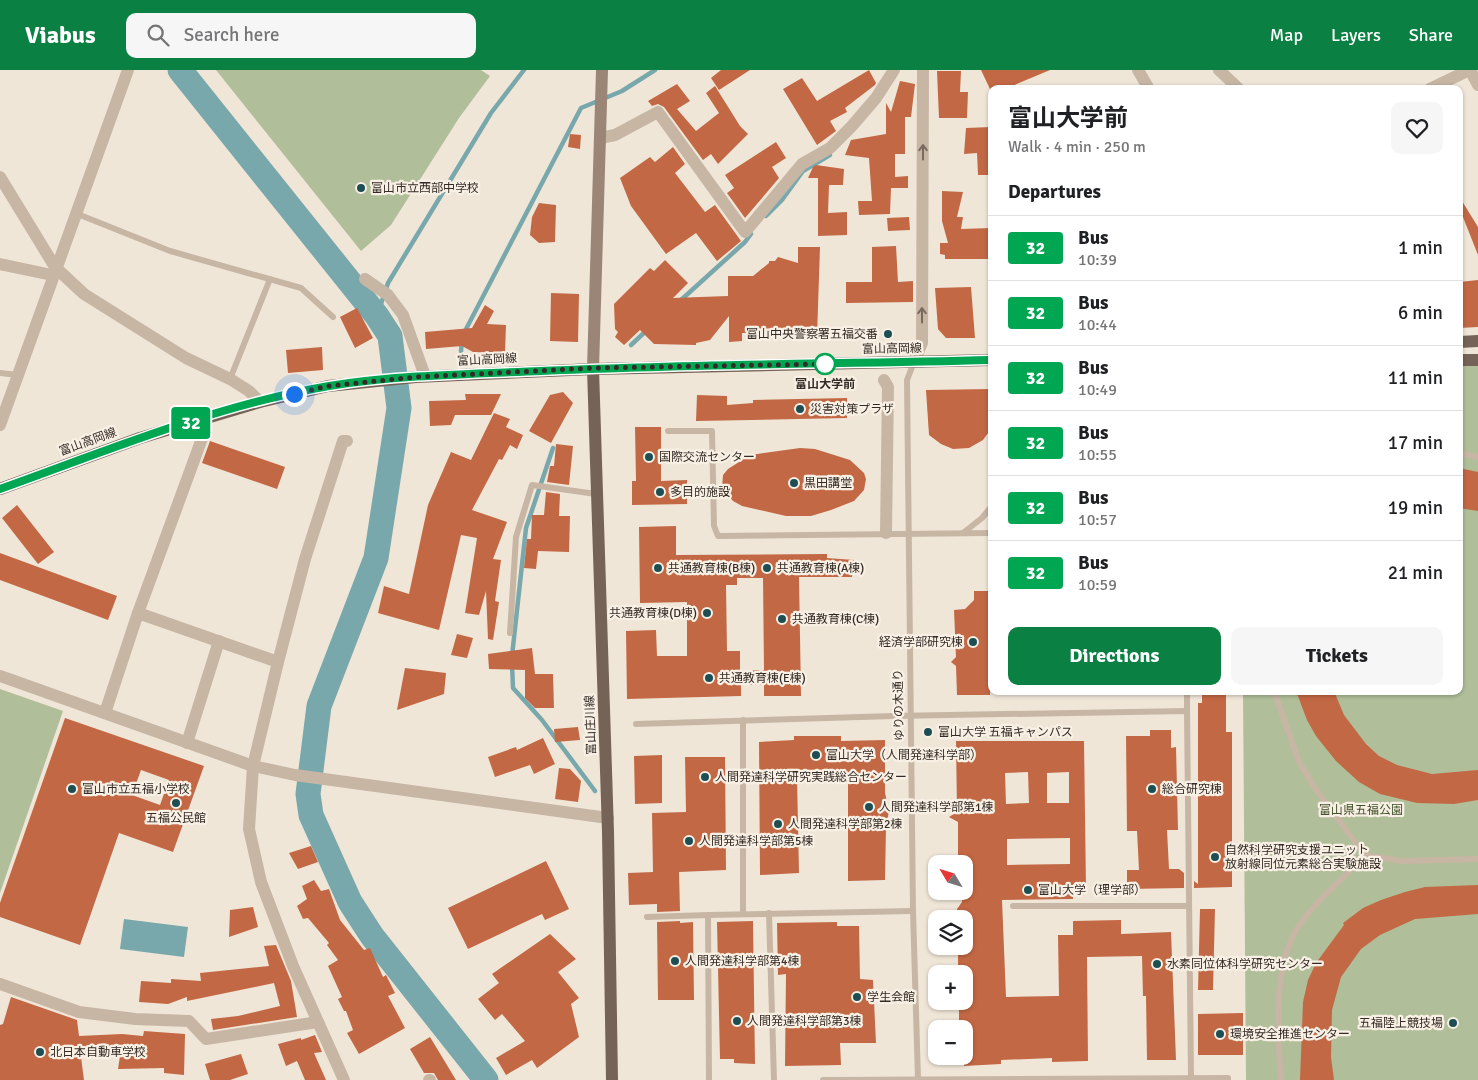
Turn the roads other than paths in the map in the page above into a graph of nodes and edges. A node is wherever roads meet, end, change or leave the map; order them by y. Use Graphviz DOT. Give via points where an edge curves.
graph roads {
  1 [pos="128,70"];
  2 [pos="602,70"];
  3 [pos="894,70"];
  4 [pos="923,70"];
  5 [pos="1139,70"];
  6 [pos="1219,70"];
  7 [pos="1470,70"];
  8 [pos="1147,85"];
  9 [pos="1235,85"];
  10 [pos="1438,85"];
  11 [pos="1478,86"];
  12 [pos="600,138"];
  13 [pos="0,177"];
  14 [pos="75,214"];
  15 [pos="0,264"];
  16 [pos="54,271"];
  17 [pos="270,279"];
  18 [pos="364,279"];
  19 [pos="332,317"];
  20 [pos="1478,341"];
  21 [pos="1463,342"];
  22 [pos="988,360"];
  23 [pos="1463,360"];
  24 [pos="1478,360"];
  25 [pos="914,362"];
  26 [pos="593,368"];
  27 [pos="0,373"];
  28 [pos="18,375"];
  29 [pos="421,376"];
  30 [pos="230,379"];
  31 [pos="884,380"];
  32 [pos="260,402"];
  33 [pos="203,419"];
  34 [pos="0,426"];
  35 [pos="668,431"];
  36 [pos="347,441"];
  37 [pos="1463,455"];
  38 [pos="1478,457"];
  39 [pos="0,489"];
  40 [pos="596,494"];
  41 [pos="988,511"];
  42 [pos="886,533"];
  43 [pos="909,533"];
  44 [pos="962,533"];
  45 [pos="988,533"];
  46 [pos="138,613"];
  47 [pos="510,633"];
  48 [pos="219,641"];
  49 [pos="278,662"];
  50 [pos="0,676"];
  51 [pos="1187,695"];
  52 [pos="1275,695"];
  53 [pos="1187,711"];
  54 [pos="105,713"];
  55 [pos="910,715"];
  56 [pos="743,720"];
  57 [pos="636,724"];
  58 [pos="187,742"];
  59 [pos="253,766"];
  60 [pos="608,818"];
  61 [pos="1365,855"];
  62 [pos="1478,859"];
  63 [pos="1013,906"];
  64 [pos="1189,906"];
  65 [pos="913,911"];
  66 [pos="743,913"];
  67 [pos="769,913"];
  68 [pos="708,915"];
  69 [pos="646,918"];
  70 [pos="0,984"];
  71 [pos="318,1022"];
  72 [pos="1191,1078"];
  73 [pos="918,1079"];
  74 [pos="344,1080"];
  75 [pos="612,1080"];
  76 [pos="709,1080"];
  77 [pos="774,1080"];
  78 [pos="823,1080"];
  79 [pos="1228,1080"];
  80 [pos="1281,1080"];
  1 -- 14 [label="street"];
  2 -- 12 [label="street"];
  3 -- 12 [label="street" via="876,98 851,126 830,148 802,164 745,232 658,112 615,135"];
  25 -- 4 [label="street, one-way" via="922,343"];
  5 -- 8 [label="street"];
  6 -- 9 [label="street"];
  7 -- 10 [label="street"];
  7 -- 11 [label="street"];
  12 -- 26 [label="street"];
  13 -- 16 [label="street"];
  14 -- 16 [label="street"];
  14 -- 17 [label="lane" via="170,251"];
  15 -- 16 [label="street"];
  16 -- 28 [label="street"];
  16 -- 30 [label="street" via="186,358"];
  17 -- 19 [label="lane" via="301,288"];
  17 -- 30 [label="lane"];
  18 -- 29 [label="street" via="385,292 403,316"];
  20 -- 21 [label="main road"];
  22 -- 25 [label="main road, 富山高岡線"];
  23 -- 24 [label="main road"];
  25 -- 26 [label="main road, 富山高岡線"];
  25 -- 43 [label="lane, ゆりの木通り" via="907,380"];
  26 -- 29 [label="main road, 富山高岡線"];
  26 -- 40 [label="main road, 富山庄川線"];
  27 -- 28 [label="lane"];
  28 -- 34 [label="street"];
  29 -- 32 [label="main road, 富山高岡線" via="328,386"];
  30 -- 32 [label="street"];
  31 -- 42 [label="street" via="888,387"];
  32 -- 33 [label="main road, 富山高岡線"];
  33 -- 39 [label="main road, 富山高岡線" via="140,438"];
  33 -- 46 [label="street" via="204,433"];
  35 -- 42 [label="lane" via="712,431 714,526 718,536"];
  36 -- 49 [label="street" via="343,441 311,542"];
  37 -- 38 [label="lane"];
  40 -- 47 [label="lane" via="532,485 516,536"];
  40 -- 60 [label="main road, 富山庄川線"];
  41 -- 44 [label="lane"];
  42 -- 43 [label="lane"];
  43 -- 44 [label="lane"];
  43 -- 55 [label="lane, ゆりの木通り"];
  44 -- 45 [label="lane"];
  46 -- 48 [label="street"];
  46 -- 54 [label="street"];
  48 -- 49 [label="street"];
  48 -- 58 [label="street"];
  49 -- 59 [label="street"];
  50 -- 54 [label="street"];
  51 -- 53 [label="lane"];
  52 -- 61 [label="lane" via="1299,762"];
  53 -- 55 [label="lane"];
  53 -- 64 [label="lane"];
  54 -- 58 [label="street"];
  55 -- 56 [label="lane"];
  55 -- 65 [label="lane, ゆりの木通り"];
  56 -- 57 [label="lane"];
  56 -- 66 [label="lane"];
  58 -- 59 [label="street"];
  59 -- 60 [label="street" via="295,775"];
  59 -- 71 [label="street" via="249,829 261,882"];
  60 -- 75 [label="main road, 富山庄川線"];
  61 -- 62 [label="lane" via="1402,861"];
  61 -- 80 [label="lane" via="1295,933 1281,972"];
  63 -- 64 [label="lane"];
  64 -- 72 [label="lane"];
  65 -- 67 [label="lane"];
  65 -- 73 [label="lane, ゆりの木通り"];
  66 -- 67 [label="lane"];
  66 -- 68 [label="lane"];
  67 -- 77 [label="lane"];
  68 -- 69 [label="lane"];
  68 -- 76 [label="lane"];
  70 -- 71 [label="street" via="79,1012 189,1021 206,1039"];
  71 -- 74 [label="street"];
  72 -- 73 [label="lane"];
  72 -- 79 [label="lane"];
  73 -- 78 [label="lane"];
}
